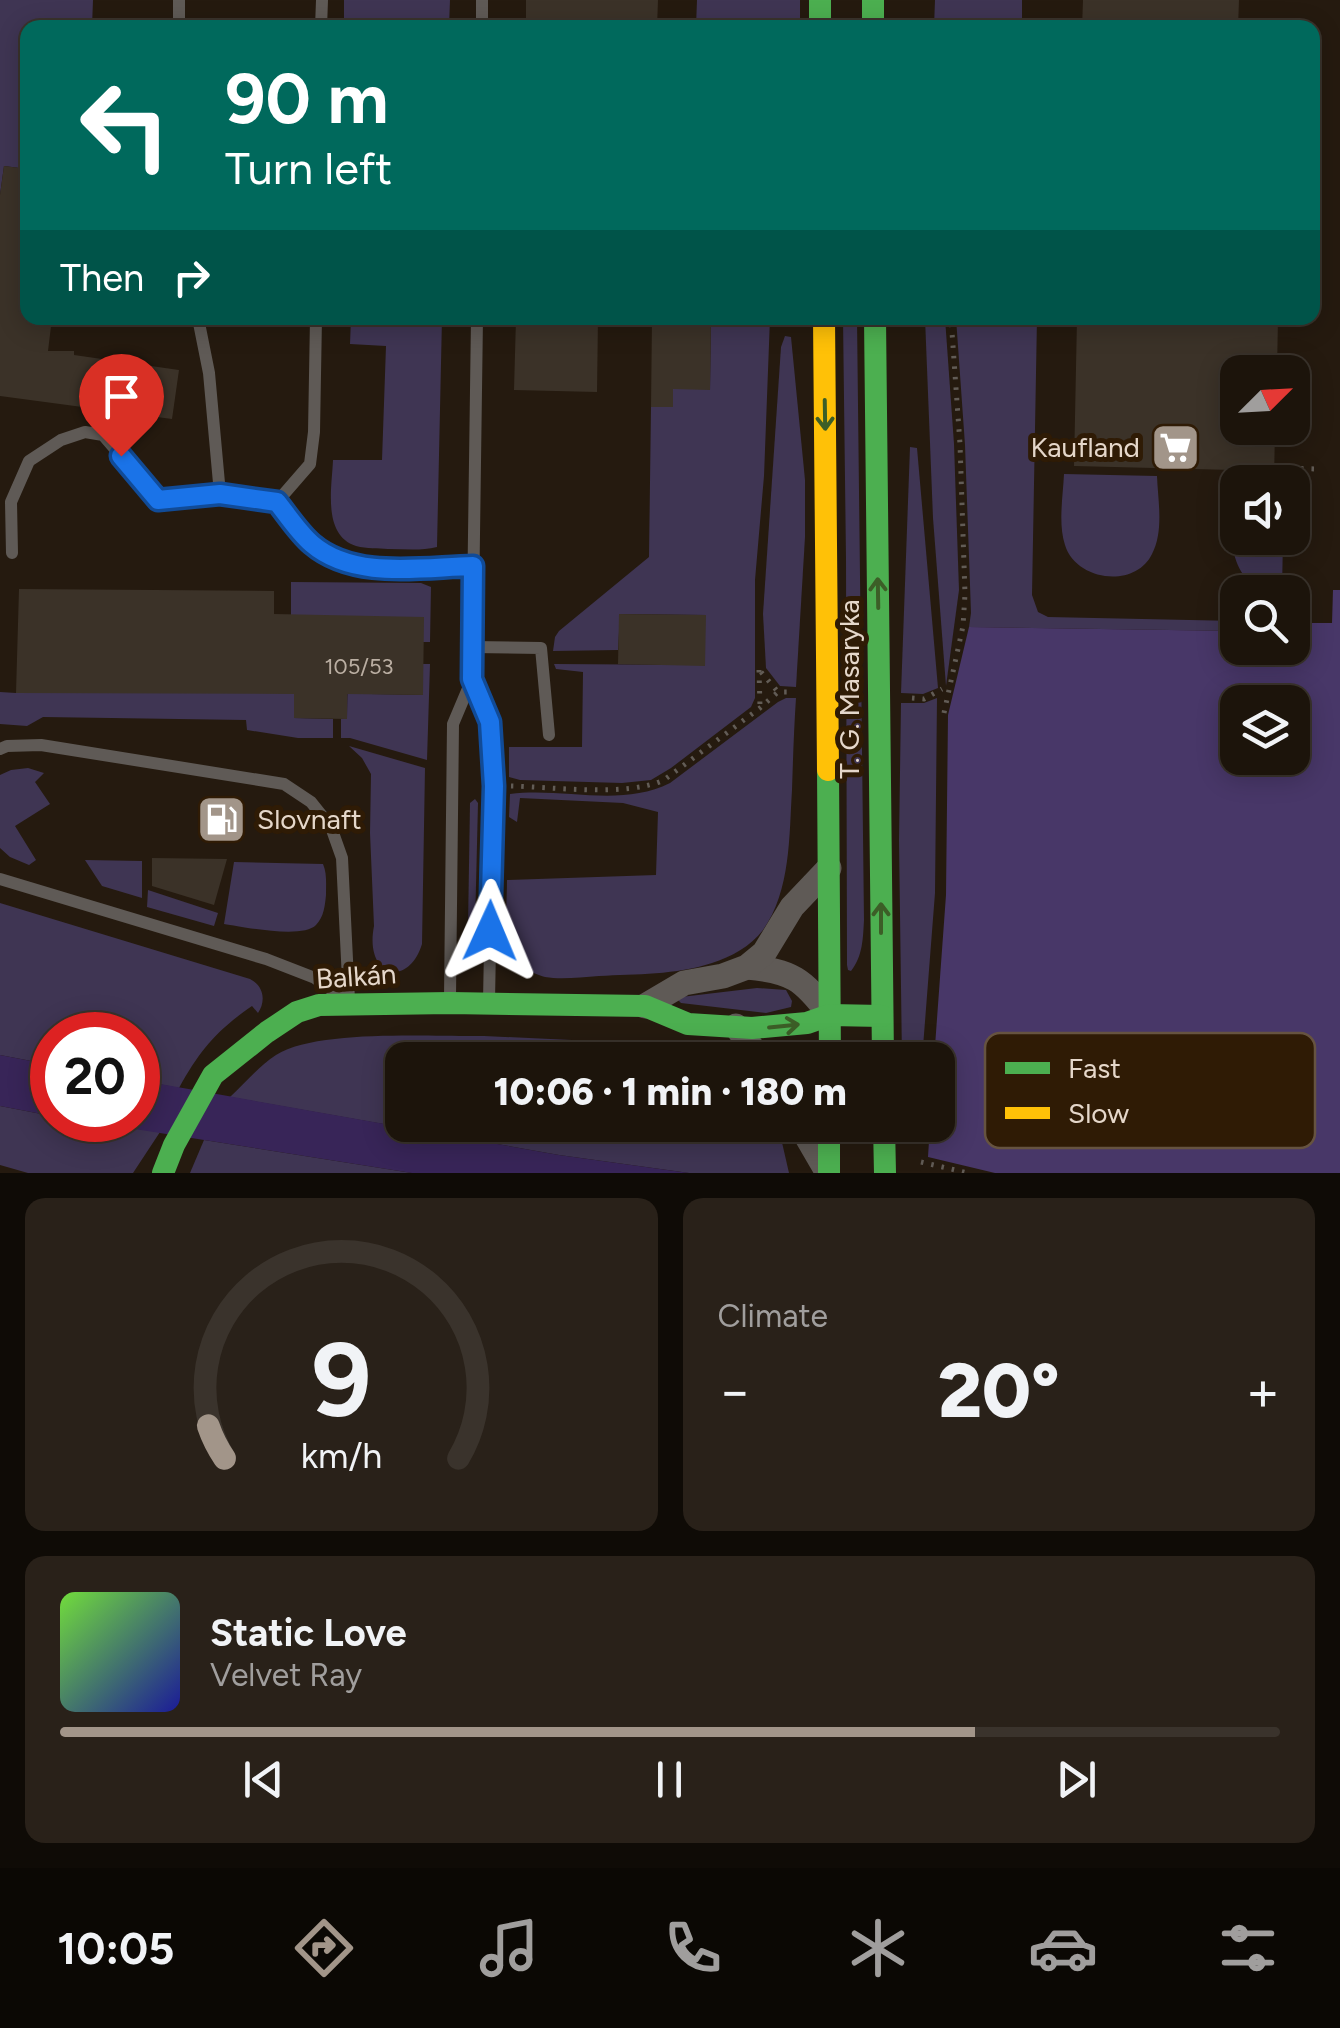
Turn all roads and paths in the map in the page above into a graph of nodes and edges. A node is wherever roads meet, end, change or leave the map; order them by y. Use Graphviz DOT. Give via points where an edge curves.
graph roads {
  1 [pos="199,325"];
  2 [pos="316,325"];
  3 [pos="477,325"];
  4 [pos="824,325"];
  5 [pos="875,325"];
  6 [pos="952,325"];
  7 [pos="1310,469"];
  8 [pos="1318,469"];
  9 [pos="220,494"];
  10 [pos="277,502"];
  11 [pos="12,553"];
  12 [pos="473,566"];
  13 [pos="472,647"];
  14 [pos="472,679"];
  15 [pos="942,690"];
  16 [pos="778,692"];
  17 [pos="794,692"];
  18 [pos="901,698"];
  19 [pos="760,708"];
  20 [pos="944,712"];
  21 [pos="549,735"];
  22 [pos="0,749"];
  23 [pos="494,786"];
  24 [pos="829,868"];
  25 [pos="0,878"];
  26 [pos="747,968"];
  27 [pos="349,1003"];
  28 [pos="450,1003"];
  29 [pos="489,1004"];
  30 [pos="645,1006"];
  31 [pos="830,1014"];
  32 [pos="882,1016"];
  33 [pos="736,1026"];
  34 [pos="747,1042"];
  35 [pos="830,1042"];
  36 [pos="883,1042"];
  37 [pos="810,1142"];
  38 [pos="829,1142"];
  39 [pos="885,1142"];
  40 [pos="921,1162"];
  41 [pos="162,1173"];
  42 [pos="828,1173"];
  43 [pos="886,1173"];
  44 [pos="968,1173"];
  1 -- 9 [label="lane"];
  2 -- 10 [label="lane" via="310,464"];
  3 -- 12 [label="lane"];
  4 -- 24 [label="street, T. G. Masaryka, one-way"];
  32 -- 5 [label="street, T. G. Masaryka, one-way"];
  6 -- 20 [label="path" via="966,594"];
  7 -- 8 [label="path"];
  9 -- 10 [label="lane"];
  9 -- 11 [label="lane" via="158,500 102,435 85,432 29,461 11,502"];
  10 -- 12 [label="lane" via="309,542 348,564"];
  12 -- 13 [label="lane"];
  13 -- 14 [label="lane"];
  13 -- 21 [label="lane" via="541,648"];
  14 -- 23 [label="lane" via="490,722"];
  14 -- 28 [label="lane" via="453,724"];
  15 -- 18 [label="path" via="924,699"];
  16 -- 17 [label="path"];
  16 -- 19 [label="path"];
  16 -- 19 [label="path" via="760,670"];
  19 -- 23 [label="path" via="653,785"];
  22 -- 27 [label="lane" via="41,745 284,784 311,802 332,827 342,858"];
  23 -- 29 [label="lane"];
  24 -- 26 [label="street"];
  24 -- 31 [label="street, T. G. Masaryka"];
  25 -- 27 [label="lane" via="266,959 314,978"];
  26 -- 30 [label="street, Balkán" via="684,984"];
  26 -- 31 [label="street, Balkán" via="788,974"];
  27 -- 28 [label="street, Balkán"];
  27 -- 41 [label="street, Balkán" via="297,1012 212,1075"];
  28 -- 29 [label="street, Balkán"];
  29 -- 30 [label="street, Balkán"];
  30 -- 33 [label="street, Balkán" via="688,1024"];
  31 -- 32 [label="street, Balkán"];
  33 -- 31 [label="street, Balkán, one-way" via="780,1027"];
  31 -- 35 [label="street, T. G. Masaryka"];
  32 -- 36 [label="street, T. G. Masaryka"];
  33 -- 34 [label="street"];
  37 -- 42 [label="street"];
  38 -- 42 [label="street"];
  39 -- 43 [label="street"];
  40 -- 44 [label="path"];
}
